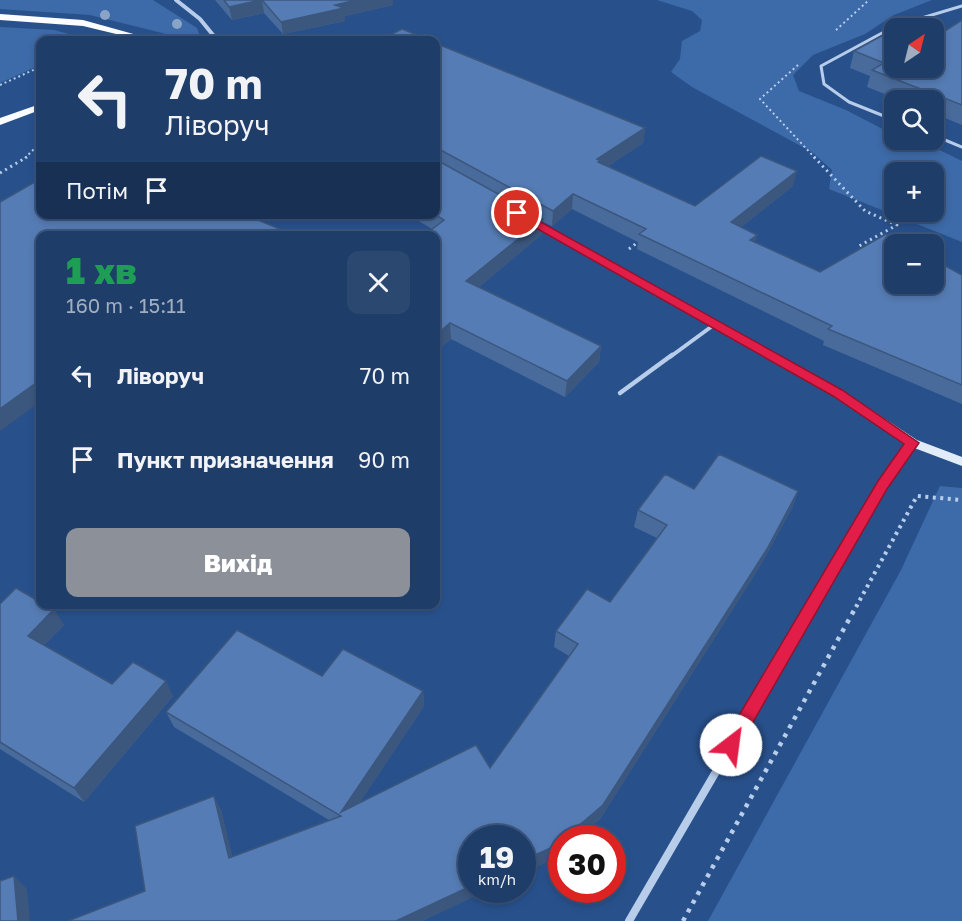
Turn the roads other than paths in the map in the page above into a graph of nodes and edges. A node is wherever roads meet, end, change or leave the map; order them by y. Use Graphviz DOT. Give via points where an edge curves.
graph roads {
  1 [pos="176,0"];
  2 [pos="962,6"];
  3 [pos="0,17"];
  4 [pos="134,36"];
  5 [pos="213,36"];
  6 [pos="36,108"];
  7 [pos="884,116"];
  8 [pos="0,122"];
  9 [pos="944,140"];
  10 [pos="962,147"];
  11 [pos="517,213"];
  12 [pos="715,324"];
  13 [pos="620,393"];
  14 [pos="912,443"];
  15 [pos="962,462"];
  16 [pos="629,921"];
  1 -- 5 [label="street" via="200,19"];
  2 -- 7 [label="lane" via="895,26 821,66 824,84 849,102"];
  3 -- 4 [label="main road" via="83,23"];
  6 -- 8 [label="main road"];
  9 -- 10 [label="lane"];
  11 -- 12 [label="main road"];
  12 -- 13 [label="lane"];
  12 -- 14 [label="main road" via="847,399"];
  14 -- 15 [label="main road"];
  14 -- 16 [label="street" via="882,485"];
}
